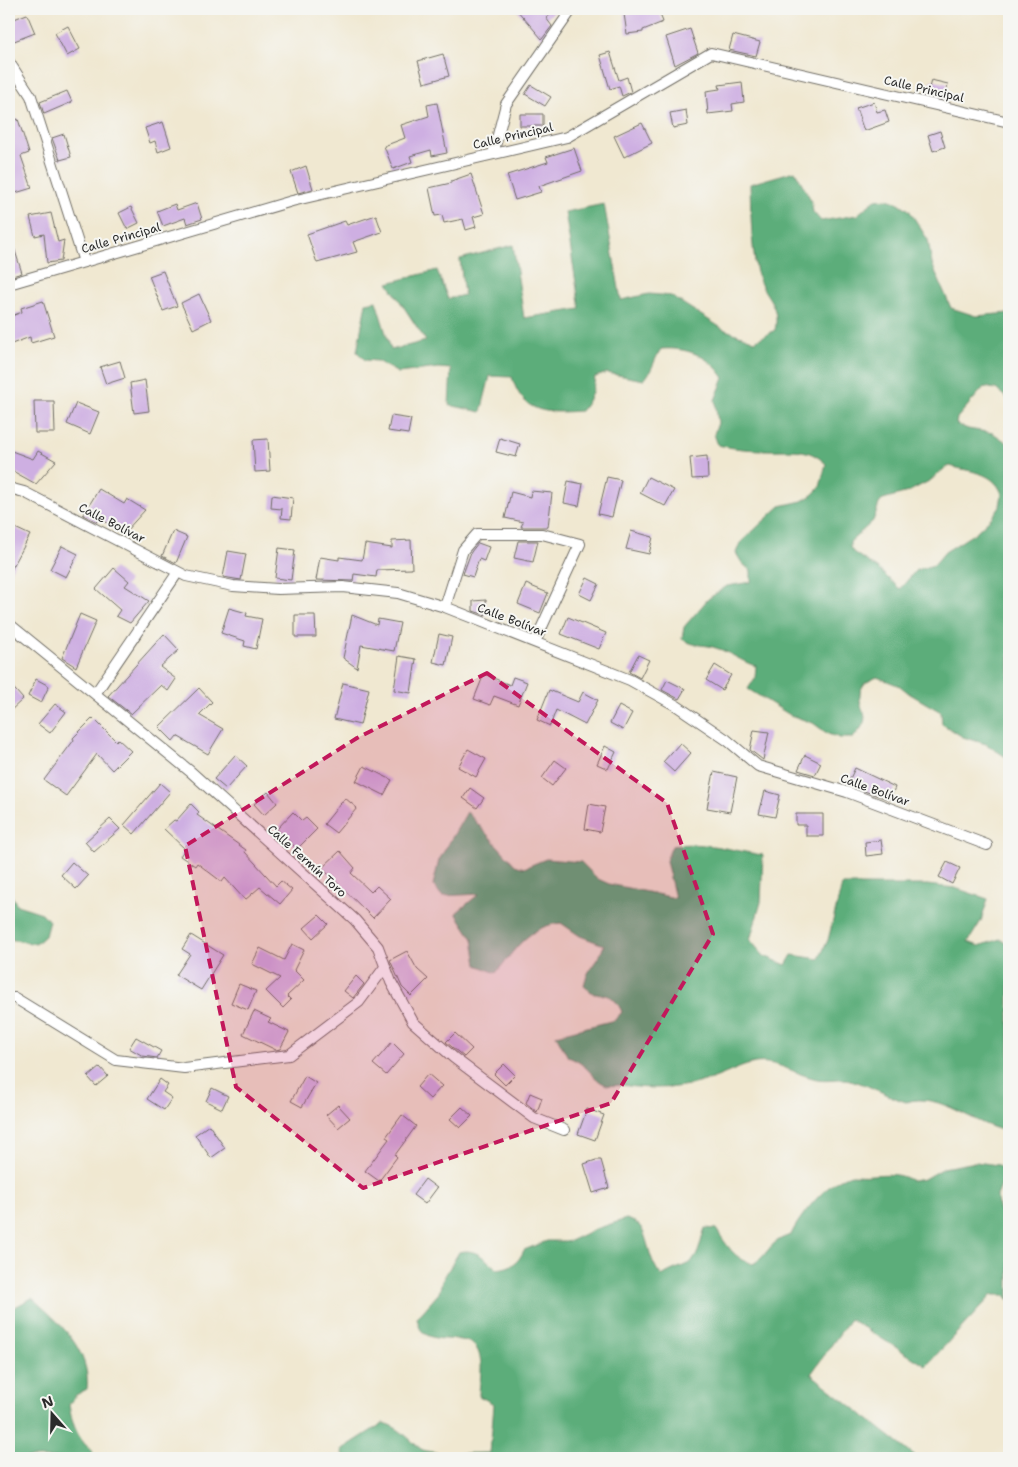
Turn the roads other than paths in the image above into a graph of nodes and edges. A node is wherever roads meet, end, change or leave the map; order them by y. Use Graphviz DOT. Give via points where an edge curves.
graph roads {
  1 [pos="572,9"];
  2 [pos="9,62"];
  3 [pos="1009,122"];
  4 [pos="493,154"];
  5 [pos="84,262"];
  6 [pos="9,284"];
  7 [pos="9,488"];
  8 [pos="178,572"];
  9 [pos="445,607"];
  10 [pos="9,624"];
  11 [pos="535,642"];
  12 [pos="95,694"];
  13 [pos="986,845"];
  14 [pos="385,967"];
  15 [pos="9,998"];
  16 [pos="564,1130"];
  1 -- 4 [label="street" via="506,104"];
  2 -- 5 [label="street" via="30,96"];
  3 -- 4 [label="street, Calle Principal" via="711,52 567,137"];
  4 -- 5 [label="street, Calle Principal" via="292,201"];
  5 -- 6 [label="street, Calle Principal"];
  7 -- 8 [label="street, Calle Bolívar" via="24,492"];
  8 -- 9 [label="street, Calle Bolívar" via="233,586 278,589 343,587 398,593"];
  8 -- 12 [label="street"];
  9 -- 11 [label="street, Calle Bolívar"];
  9 -- 11 [label="street" via="463,550 477,534 542,534 580,544"];
  10 -- 12 [label="street, Calle Fermín Toro"];
  11 -- 13 [label="street, Calle Bolívar" via="630,680 677,706 758,766 846,792"];
  12 -- 14 [label="street, Calle Fermín Toro" via="191,772 354,920 378,947"];
  14 -- 15 [label="street" via="359,1002 289,1055 184,1068 116,1060 15,998"];
  14 -- 16 [label="street, Calle Fermín Toro" via="413,1022 454,1058 534,1118"];
}
